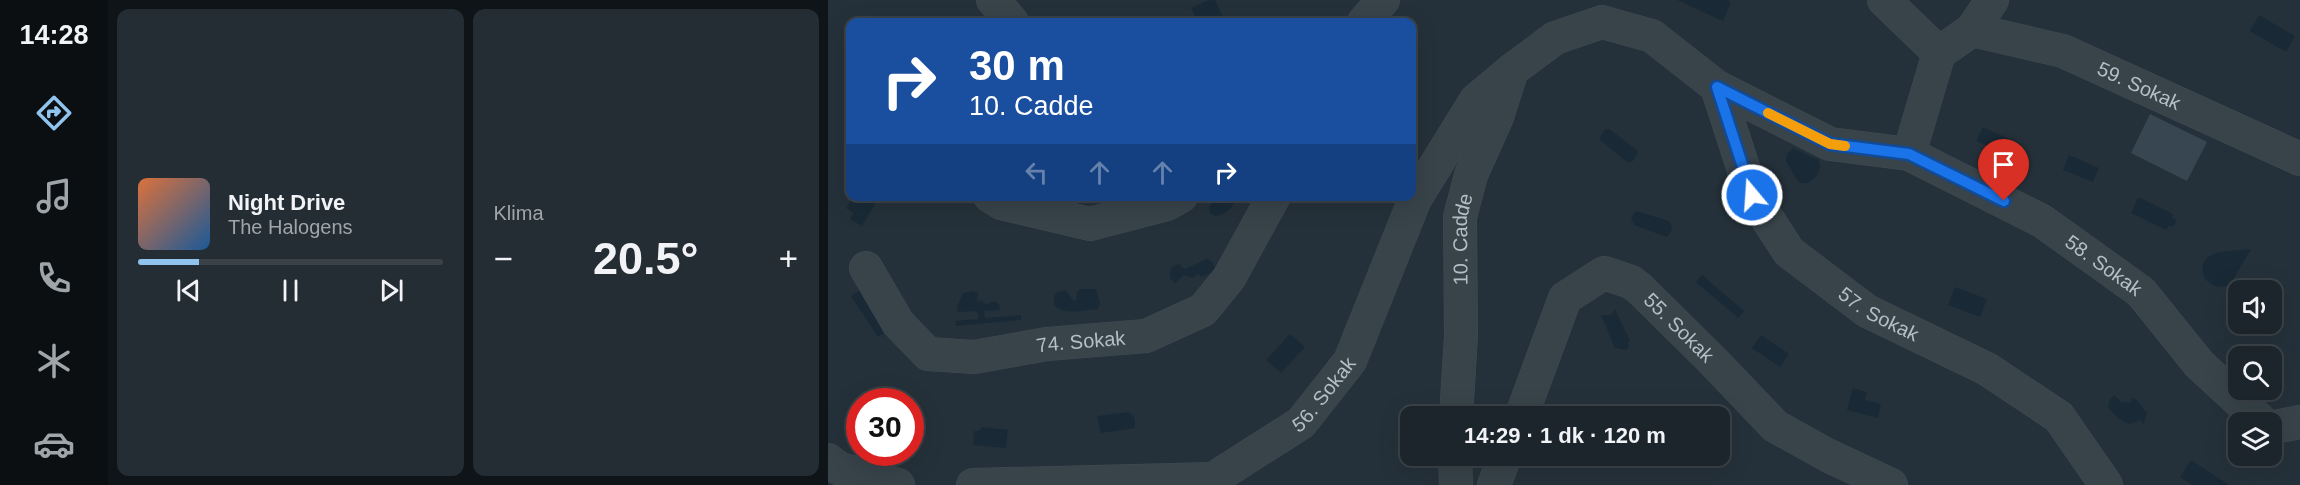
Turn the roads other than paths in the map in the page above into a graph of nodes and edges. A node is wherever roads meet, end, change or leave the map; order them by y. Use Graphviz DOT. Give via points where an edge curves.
graph roads {
  1 [pos="993,0"];
  2 [pos="1383,0"];
  3 [pos="1884,0"];
  4 [pos="1992,0"];
  5 [pos="1009,18"];
  6 [pos="1367,18"];
  7 [pos="1972,30"];
  8 [pos="1939,53"];
  9 [pos="1512,70"];
  10 [pos="1717,87"];
  11 [pos="1909,154"];
  12 [pos="2300,159"];
  13 [pos="1416,197"];
  14 [pos="997,201"];
  15 [pos="1172,201"];
  16 [pos="1271,201"];
  17 [pos="1414,201"];
  18 [pos="866,268"];
  19 [pos="1457,406"];
  20 [pos="1525,406"];
  21 [pos="2251,412"];
  22 [pos="2300,422"];
  23 [pos="2282,426"];
  24 [pos="828,460"];
  25 [pos="1455,466"];
  26 [pos="1501,466"];
  27 [pos="898,485"];
  28 [pos="973,485"];
  29 [pos="1455,485"];
  30 [pos="1494,485"];
  31 [pos="1891,485"];
  32 [pos="2106,485"];
  1 -- 5 [label="street"];
  2 -- 6 [label="street"];
  3 -- 8 [label="street"];
  4 -- 7 [label="street"];
  7 -- 8 [label="street"];
  7 -- 12 [label="street, 59. Sokak" via="2063,51"];
  8 -- 11 [label="street"];
  9 -- 10 [label="street, 56. Sokak" via="1555,38 1602,22 1652,36"];
  9 -- 13 [label="street, 56. Sokak" via="1476,100"];
  9 -- 19 [label="street, 10. Cadde" via="1497,117 1471,175 1460,217 1461,336"];
  10 -- 11 [label="street" via="1830,144"];
  10 -- 32 [label="street, 57. Sokak" via="1752,195 1789,252 1867,311 1987,369 2059,417"];
  11 -- 21 [label="street, 58. Sokak" via="2042,221 2141,292 2199,364"];
  14 -- 15 [label="street" via="1090,224"];
  16 -- 18 [label="street, 74. Sokak" via="1229,278 1203,310 1146,336 1047,344 974,357 928,354 897,323"];
  17 -- 28 [label="street, 56. Sokak" via="1350,361 1301,423 1213,479"];
  20 -- 31 [label="street, 55. Sokak" via="1565,298 1604,273 1640,289 1775,426"];
  22 -- 23 [label="street"];
  24 -- 27 [label="street" via="840,469"];
  25 -- 29 [label="street"];
  26 -- 30 [label="street"];
}
